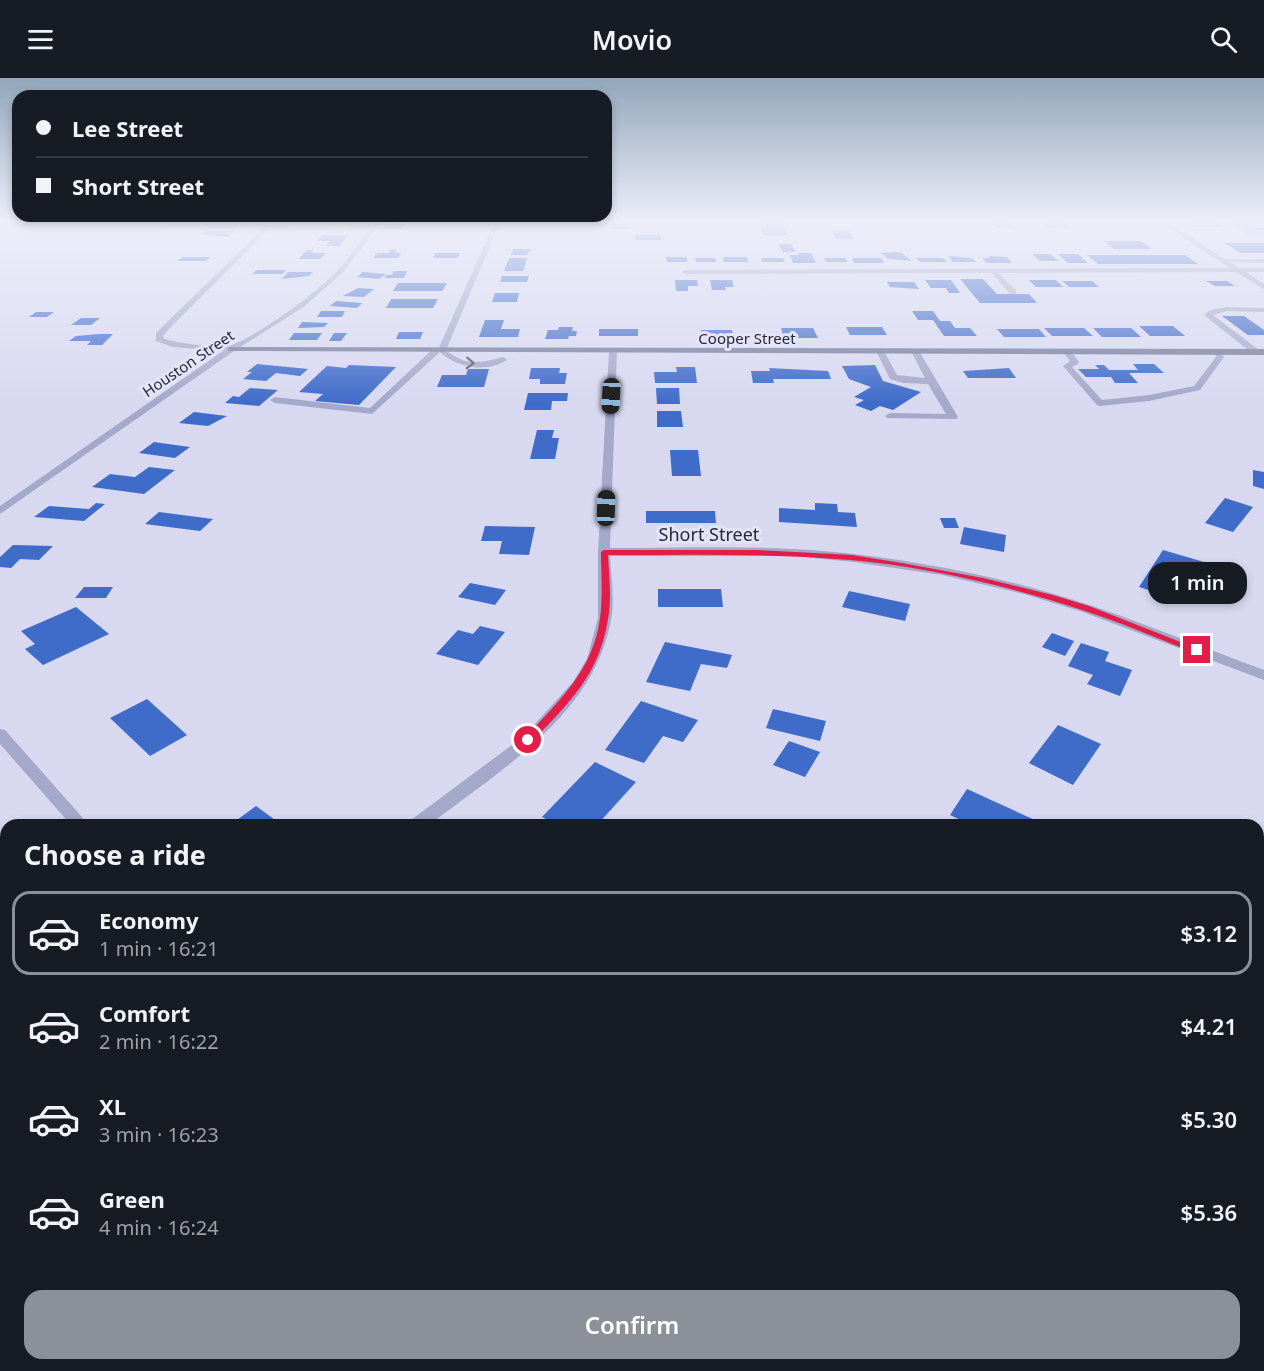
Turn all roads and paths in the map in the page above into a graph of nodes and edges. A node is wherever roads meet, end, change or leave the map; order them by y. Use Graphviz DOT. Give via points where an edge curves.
graph roads {
  1 [pos="211,283"];
  2 [pos="327,283"];
  3 [pos="470,283"];
  4 [pos="1004,283"];
  5 [pos="1012,292"];
  6 [pos="1263,311"];
  7 [pos="231,349"];
  8 [pos="440,350"];
  9 [pos="613,351"];
  10 [pos="880,351"];
  11 [pos="915,351"];
  12 [pos="1066,351"];
  13 [pos="1216,352"];
  14 [pos="1261,352"];
  15 [pos="505,355"];
  16 [pos="500,371"];
  17 [pos="931,381"];
  18 [pos="275,400"];
  19 [pos="890,416"];
  20 [pos="0,511"];
  21 [pos="604,552"];
  22 [pos="1264,675"];
  23 [pos="0,734"];
  24 [pos="76,819"];
  25 [pos="425,819"];
  1 -- 7 [label="street" via="160,333 159,339 173,345"];
  2 -- 7 [label="street, Houston Street"];
  3 -- 8 [label="street"];
  4 -- 5 [label="street"];
  6 -- 14 [label="street" via="1220,310 1208,315"];
  7 -- 8 [label="street"];
  7 -- 20 [label="street, Houston Street"];
  8 -- 15 [label="street" via="451,360 465,364 490,363"];
  8 -- 18 [label="street" via="372,411"];
  9 -- 10 [label="street, Cooper Street"];
  9 -- 15 [label="street, Cooper Street"];
  9 -- 21 [label="street"];
  10 -- 11 [label="street, Cooper Street"];
  10 -- 17 [label="street" via="893,376"];
  11 -- 12 [label="street, Cooper Street"];
  11 -- 17 [label="street"];
  12 -- 13 [label="street, Cooper Street"];
  12 -- 13 [label="street" via="1075,362 1067,366 1100,403 1197,388 1220,357"];
  13 -- 14 [label="street, Cooper Street"];
  15 -- 16 [label="street"];
  17 -- 19 [label="street" via="953,417"];
  21 -- 22 [label="street, Short Street" via="792,554 934,570 1086,608"];
  21 -- 25 [label="street" via="605,618 594,658 579,685 528,740"];
  23 -- 24 [label="street"];
}
